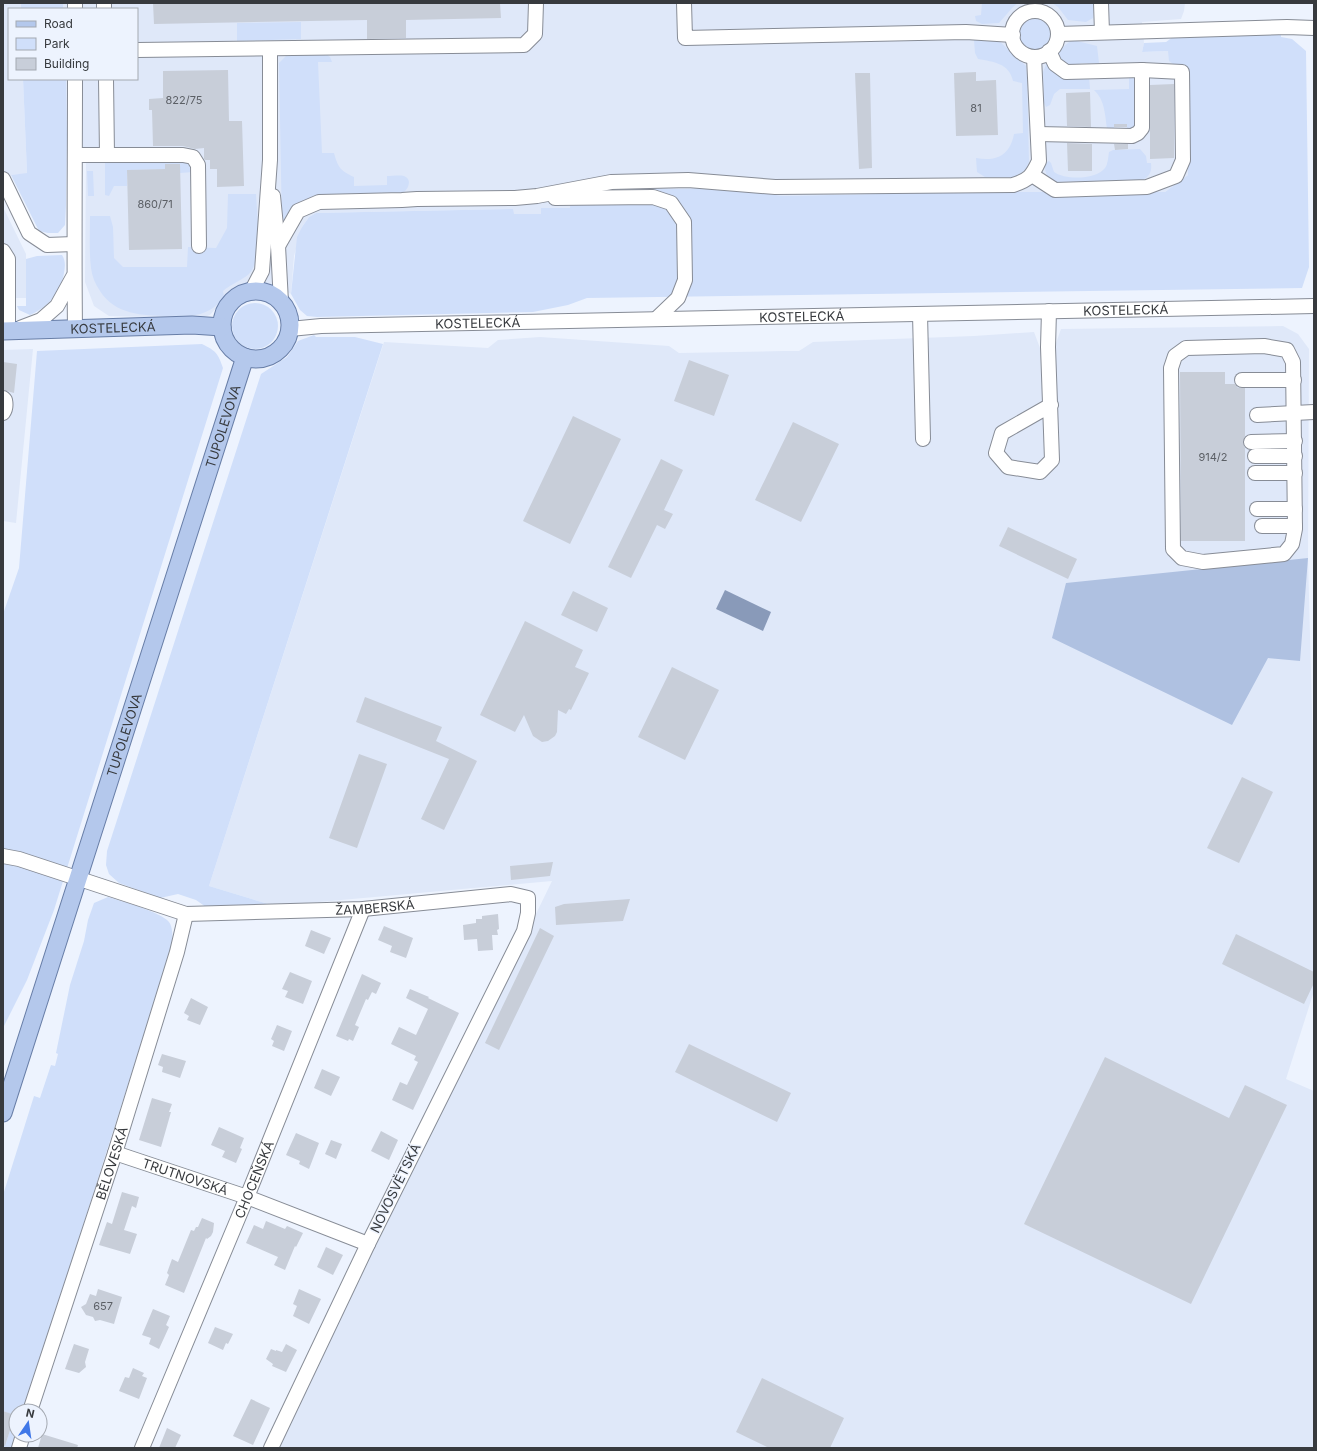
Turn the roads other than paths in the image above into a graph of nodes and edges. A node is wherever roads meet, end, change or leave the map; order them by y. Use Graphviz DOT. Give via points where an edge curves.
graph roads {
  1 [pos="536,3"];
  2 [pos="684,3"];
  3 [pos="1101,3"];
  4 [pos="1036,7"];
  5 [pos="1314,28"];
  6 [pos="1102,32"];
  7 [pos="1058,34"];
  8 [pos="1012,35"];
  9 [pos="270,49"];
  10 [pos="138,50"];
  11 [pos="1049,52"];
  12 [pos="1034,56"];
  13 [pos="1142,70"];
  14 [pos="75,80"];
  15 [pos="106,80"];
  16 [pos="1038,134"];
  17 [pos="76,155"];
  18 [pos="107,155"];
  19 [pos="270,160"];
  20 [pos="1032,175"];
  21 [pos="3,179"];
  22 [pos="537,196"];
  23 [pos="74,244"];
  24 [pos="199,246"];
  25 [pos="278,246"];
  26 [pos="3,251"];
  27 [pos="74,275"];
  28 [pos="250,292"];
  29 [pos="281,302"];
  30 [pos="1314,306"];
  31 [pos="1049,311"];
  32 [pos="920,314"];
  33 [pos="656,318"];
  34 [pos="222,328"];
  35 [pos="290,328"];
  36 [pos="74,329"];
  37 [pos="8,331"];
  38 [pos="245,357"];
  39 [pos="1242,380"];
  40 [pos="1294,380"];
  41 [pos="3,398"];
  42 [pos="1051,405"];
  43 [pos="1294,412"];
  44 [pos="1314,412"];
  45 [pos="3,413"];
  46 [pos="1257,415"];
  47 [pos="923,439"];
  48 [pos="1295,441"];
  49 [pos="1251,442"];
  50 [pos="1254,456"];
  51 [pos="1295,456"];
  52 [pos="1256,473"];
  53 [pos="1295,473"];
  54 [pos="1258,509"];
  55 [pos="1295,509"];
  56 [pos="1262,526"];
  57 [pos="1295,526"];
  58 [pos="3,856"];
  59 [pos="78,878"];
  60 [pos="363,909"];
  61 [pos="186,914"];
  62 [pos="524,931"];
  63 [pos="3,1113"];
  64 [pos="115,1153"];
  65 [pos="247,1197"];
  66 [pos="368,1244"];
  67 [pos="33,1403"];
  68 [pos="142,1448"];
  69 [pos="271,1448"];
  1 -- 9 [label="street" via="535,34 524,45"];
  2 -- 8 [label="street" via="686,38 951,32"];
  3 -- 6 [label="street"];
  4 -- 7 [label="street" via="1054,21"];
  4 -- 8 [label="street" via="1016,21"];
  5 -- 6 [label="street"];
  6 -- 7 [label="street"];
  7 -- 11 [label="street" via="1057,41"];
  8 -- 12 [label="street" via="1022,52"];
  9 -- 10 [label="street"];
  9 -- 19 [label="street"];
  11 -- 12 [label="street"];
  11 -- 13 [label="street" via="1055,64 1066,72"];
  12 -- 16 [label="street"];
  13 -- 16 [label="street" via="1142,128 1138,133 1132,136"];
  13 -- 20 [label="street" via="1182,72 1183,160 1176,176 1147,187 1055,190"];
  14 -- 17 [label="street"];
  15 -- 18 [label="street"];
  16 -- 20 [label="street" via="1039,161"];
  17 -- 18 [label="street"];
  17 -- 23 [label="street"];
  18 -- 24 [label="street" via="193,157 198,165"];
  19 -- 25 [label="street"];
  19 -- 28 [label="street" via="262,271"];
  20 -- 22 [label="street" via="1023,182 1013,185 774,187 688,180 611,182"];
  21 -- 23 [label="street" via="29,233 47,245"];
  22 -- 25 [label="street" via="319,202 298,211"];
  22 -- 33 [label="street" via="561,199 653,197 671,203 684,222 685,280 678,298"];
  23 -- 27 [label="street"];
  25 -- 29 [label="street"];
  26 -- 37 [label="street" via="8,259"];
  27 -- 36 [label="street"];
  27 -- 37 [label="street" via="57,306 41,320"];
  28 -- 29 [label="main road" via="267,294"];
  28 -- 34 [label="main road" via="237,298 229,306"];
  29 -- 35 [label="main road" via="286,309"];
  30 -- 31 [label="street, KOSTELECKÁ"];
  31 -- 32 [label="street, KOSTELECKÁ"];
  31 -- 42 [label="street"];
  32 -- 33 [label="street, KOSTELECKÁ"];
  32 -- 47 [label="street"];
  33 -- 35 [label="street, KOSTELECKÁ"];
  34 -- 36 [label="main road, KOSTELECKÁ" via="192,326"];
  34 -- 38 [label="main road" via="230,347"];
  35 -- 38 [label="main road" via="281,349 271,356 259,359"];
  36 -- 37 [label="main road, KOSTELECKÁ"];
  38 -- 59 [label="main road, TUPOLEVOVA"];
  39 -- 40 [label="street"];
  40 -- 43 [label="street"];
  40 -- 57 [label="street" via="1293,362 1287,350 1264,346 1186,348 1175,356 1171,368 1173,549 1182,558 1203,562 1284,554 1292,544"];
  41 -- 45 [label="street" via="6,406"];
  42 -- 42 [label="street" via="1052,460 1040,472 1008,467 996,453 1002,434"];
  43 -- 44 [label="street"];
  43 -- 46 [label="street"];
  43 -- 48 [label="street"];
  48 -- 49 [label="street"];
  48 -- 51 [label="street"];
  50 -- 51 [label="street"];
  51 -- 53 [label="street"];
  52 -- 53 [label="street"];
  53 -- 55 [label="street"];
  54 -- 55 [label="street"];
  55 -- 57 [label="street"];
  56 -- 57 [label="street"];
  58 -- 59 [label="street"];
  59 -- 61 [label="street"];
  59 -- 63 [label="main road, TUPOLEVOVA"];
  60 -- 61 [label="street, ŽAMBERSKÁ"];
  60 -- 62 [label="street, ŽAMBERSKÁ" via="511,894 528,898"];
  60 -- 65 [label="street, CHOCEŇSKÁ"];
  61 -- 64 [label="street, BĚLOVESKÁ" via="177,952"];
  62 -- 66 [label="street, NOVOSVĚTSKÁ"];
  64 -- 65 [label="street, TRUTNOVSKÁ"];
  64 -- 67 [label="street, BĚLOVESKÁ"];
  65 -- 66 [label="street, TRUTNOVSKÁ"];
  65 -- 68 [label="street, CHOCEŇSKÁ"];
  66 -- 69 [label="street, NOVOSVĚTSKÁ"];
}
